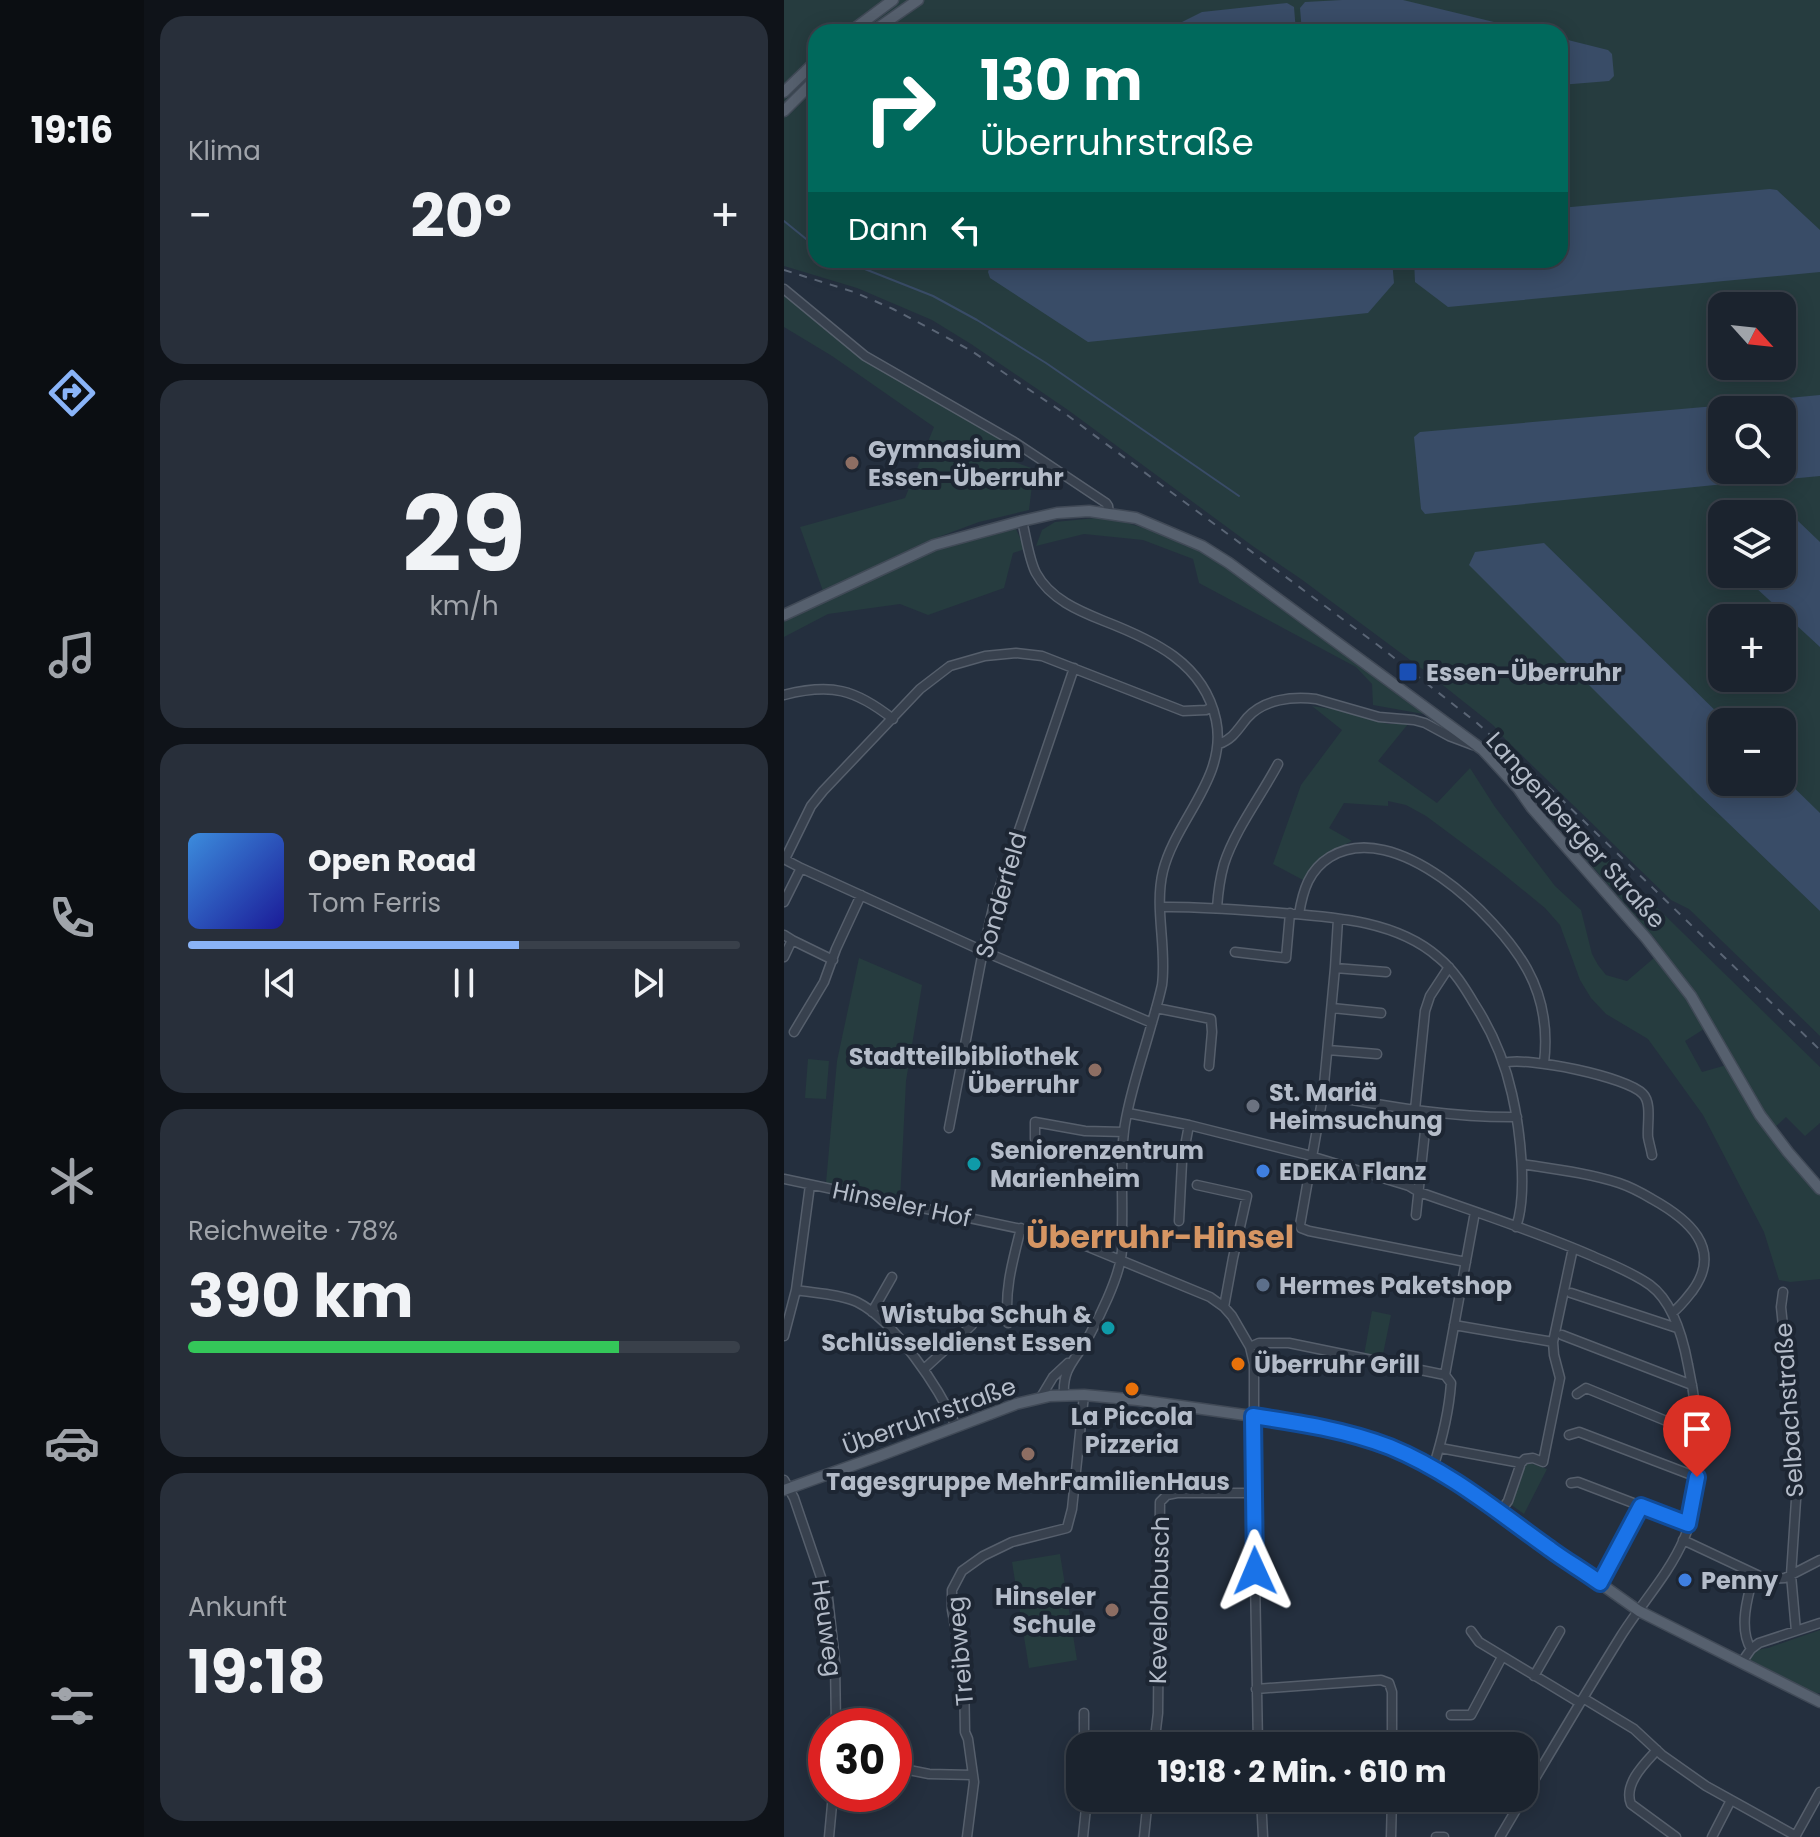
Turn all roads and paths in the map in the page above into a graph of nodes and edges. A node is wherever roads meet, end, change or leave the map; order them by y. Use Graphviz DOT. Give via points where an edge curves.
graph roads {
  1 [pos="893,0"];
  2 [pos="918,0"];
  3 [pos="861,24"];
  4 [pos="884,24"];
  5 [pos="808,69"];
  6 [pos="808,87"];
  7 [pos="784,92"];
  8 [pos="784,111"];
  9 [pos="784,289"];
  10 [pos="1109,513"];
  11 [pos="1022,521"];
  12 [pos="784,615"];
  13 [pos="1074,668"];
  14 [pos="784,695"];
  15 [pos="1212,707"];
  16 [pos="893,719"];
  17 [pos="1219,744"];
  18 [pos="1483,750"];
  19 [pos="1278,764"];
  20 [pos="785,859"];
  21 [pos="801,868"];
  22 [pos="861,895"];
  23 [pos="784,902"];
  24 [pos="1161,907"];
  25 [pos="1217,908"];
  26 [pos="1294,913"];
  27 [pos="1338,919"];
  28 [pos="788,938"];
  29 [pos="983,951"];
  30 [pos="1235,952"];
  31 [pos="784,957"];
  32 [pos="833,960"];
  33 [pos="1449,967"];
  34 [pos="1335,968"];
  35 [pos="1386,972"];
  36 [pos="1156,1008"];
  37 [pos="1332,1008"];
  38 [pos="1381,1013"];
  39 [pos="1152,1023"];
  40 [pos="794,1032"];
  41 [pos="1328,1050"];
  42 [pos="1377,1054"];
  43 [pos="1504,1063"];
  44 [pos="1544,1063"];
  45 [pos="1209,1066"];
  46 [pos="1323,1095"];
  47 [pos="1415,1110"];
  48 [pos="1427,1112"];
  49 [pos="1128,1113"];
  50 [pos="1517,1117"];
  51 [pos="1189,1125"];
  52 [pos="949,1128"];
  53 [pos="1124,1132"];
  54 [pos="1035,1139"];
  55 [pos="1652,1155"];
  56 [pos="1311,1156"];
  57 [pos="1522,1164"];
  58 [pos="784,1179"];
  59 [pos="810,1185"];
  60 [pos="1197,1185"];
  61 [pos="1820,1189"];
  62 [pos="1419,1192"];
  63 [pos="1475,1212"];
  64 [pos="1416,1215"];
  65 [pos="1179,1221"];
  66 [pos="1516,1227"];
  67 [pos="1021,1228"];
  68 [pos="1573,1248"];
  69 [pos="1121,1259"];
  70 [pos="1466,1262"];
  71 [pos="892,1277"];
  72 [pos="796,1290"];
  73 [pos="1783,1292"];
  74 [pos="1571,1293"];
  75 [pos="1224,1307"];
  76 [pos="872,1312"];
  77 [pos="1672,1313"];
  78 [pos="1008,1323"];
  79 [pos="972,1325"];
  80 [pos="1454,1325"];
  81 [pos="1677,1328"];
  82 [pos="1562,1335"];
  83 [pos="784,1336"];
  84 [pos="1553,1342"];
  85 [pos="1250,1347"];
  86 [pos="1072,1361"];
  87 [pos="924,1369"];
  88 [pos="1445,1375"];
  89 [pos="1692,1385"];
  90 [pos="1577,1394"];
  91 [pos="1064,1395"];
  92 [pos="1084,1395"];
  93 [pos="1041,1397"];
  94 [pos="1253,1416"];
  95 [pos="956,1426"];
  96 [pos="1698,1434"];
  97 [pos="1569,1435"];
  98 [pos="1440,1448"];
  99 [pos="1521,1463"];
  100 [pos="1433,1468"];
  101 [pos="1697,1477"];
  102 [pos="1571,1483"];
  103 [pos="785,1486"];
  104 [pos="1254,1493"];
  105 [pos="1641,1506"];
  106 [pos="1500,1512"];
  107 [pos="1688,1524"];
  108 [pos="1683,1540"];
  109 [pos="1820,1560"];
  110 [pos="1757,1575"];
  111 [pos="1791,1575"];
  112 [pos="1600,1583"];
  113 [pos="1639,1611"];
  114 [pos="1820,1623"];
  115 [pos="1471,1631"];
  116 [pos="1560,1631"];
  117 [pos="1796,1631"];
  118 [pos="1751,1649"];
  119 [pos="1502,1657"];
  120 [pos="1742,1662"];
  121 [pos="1534,1676"];
  122 [pos="1256,1689"];
  123 [pos="1582,1701"];
  124 [pos="1820,1702"];
  125 [pos="836,1708"];
  126 [pos="1084,1713"];
  127 [pos="1451,1715"];
  128 [pos="1084,1732"];
  129 [pos="1156,1732"];
  130 [pos="1258,1732"];
  131 [pos="1392,1732"];
  132 [pos="1657,1750"];
  133 [pos="912,1771"];
  134 [pos="972,1775"];
  135 [pos="1538,1775"];
  136 [pos="1820,1792"];
  137 [pos="1731,1800"];
  138 [pos="831,1812"];
  139 [pos="1086,1812"];
  140 [pos="1147,1812"];
  141 [pos="1262,1812"];
  142 [pos="1392,1812"];
  143 [pos="1515,1812"];
  144 [pos="1796,1836"];
  145 [pos="829,1837"];
  146 [pos="967,1837"];
  147 [pos="1083,1837"];
  148 [pos="1144,1837"];
  149 [pos="1263,1837"];
  150 [pos="1391,1837"];
  151 [pos="1436,1837"];
  152 [pos="1444,1837"];
  153 [pos="1500,1837"];
  154 [pos="1676,1837"];
  155 [pos="1712,1837"];
  1 -- 3 [label="main road"];
  2 -- 4 [label="main road"];
  5 -- 7 [label="main road"];
  6 -- 8 [label="main road"];
  9 -- 10 [label="street" via="865,356 1016,443 1106,503"];
  10 -- 11 [label="main road, Langenberger Straße" via="1057,513"];
  10 -- 18 [label="main road, Langenberger Straße" via="1163,528 1215,553"];
  11 -- 12 [label="main road, Langenberger Straße" via="934,545"];
  11 -- 15 [label="street" via="1036,573 1050,591 1178,659"];
  13 -- 15 [label="street" via="1183,711"];
  13 -- 16 [label="street" via="1016,653 965,661 936,676"];
  13 -- 29 [label="street, Sonderfeld"];
  14 -- 16 [label="street" via="817,688 852,693"];
  15 -- 17 [label="street"];
  16 -- 20 [label="street" via="811,806"];
  17 -- 18 [label="street" via="1267,704 1316,699 1425,723"];
  17 -- 24 [label="street" via="1200,798 1168,852"];
  18 -- 61 [label="main road, Langenberger Straße" via="1691,996 1760,1115"];
  19 -- 25 [label="street" via="1224,864"];
  20 -- 21 [label="street"];
  21 -- 22 [label="street"];
  21 -- 23 [label="street"];
  22 -- 29 [label="street"];
  22 -- 32 [label="street"];
  24 -- 25 [label="street"];
  24 -- 36 [label="street" via="1162,983"];
  25 -- 26 [label="street"];
  26 -- 27 [label="street"];
  26 -- 30 [label="street" via="1286,958"];
  26 -- 44 [label="street" via="1309,876 1342,850 1383,850 1422,866 1477,908 1527,969 1545,1018"];
  27 -- 33 [label="street" via="1405,936"];
  27 -- 34 [label="street"];
  28 -- 31 [label="street"];
  28 -- 32 [label="street"];
  29 -- 39 [label="street"];
  29 -- 52 [label="street, Sonderfeld"];
  32 -- 40 [label="street"];
  33 -- 43 [label="street" via="1488,1025"];
  33 -- 47 [label="street" via="1425,1011"];
  34 -- 35 [label="street"];
  34 -- 37 [label="street"];
  36 -- 39 [label="street"];
  36 -- 45 [label="street" via="1211,1019"];
  37 -- 38 [label="street"];
  37 -- 41 [label="street"];
  39 -- 49 [label="street"];
  41 -- 42 [label="street"];
  41 -- 46 [label="street"];
  43 -- 44 [label="street"];
  43 -- 50 [label="street"];
  44 -- 55 [label="street" via="1592,1073 1642,1092"];
  46 -- 47 [label="street"];
  46 -- 56 [label="street"];
  47 -- 48 [label="street"];
  48 -- 50 [label="street"];
  48 -- 62 [label="street"];
  49 -- 51 [label="street"];
  49 -- 53 [label="street"];
  50 -- 57 [label="street"];
  51 -- 56 [label="street"];
  51 -- 65 [label="street"];
  53 -- 54 [label="street" via="1035,1122"];
  53 -- 69 [label="street"];
  56 -- 62 [label="street"];
  56 -- 70 [label="street" via="1301,1228"];
  57 -- 66 [label="street"];
  57 -- 77 [label="street" via="1622,1183 1689,1226 1702,1243 1704,1269"];
  58 -- 59 [label="street, Hinseler Hof"];
  59 -- 67 [label="street, Hinseler Hof"];
  59 -- 72 [label="street"];
  60 -- 75 [label="street" via="1247,1196"];
  62 -- 63 [label="street"];
  62 -- 64 [label="street"];
  63 -- 66 [label="street"];
  63 -- 70 [label="street"];
  66 -- 68 [label="street"];
  67 -- 69 [label="street, Hinseler Hof"];
  67 -- 78 [label="street" via="1009,1275"];
  68 -- 77 [label="street" via="1648,1284"];
  68 -- 84 [label="street"];
  69 -- 75 [label="street, Hinseler Hof"];
  69 -- 86 [label="street" via="1088,1340"];
  70 -- 80 [label="street"];
  71 -- 76 [label="street"];
  72 -- 76 [label="street" via="855,1301"];
  72 -- 83 [label="street"];
  73 -- 111 [label="street, Selbachstraße" via="1798,1470"];
  74 -- 81 [label="street"];
  75 -- 85 [label="street"];
  76 -- 87 [label="street"];
  77 -- 81 [label="street"];
  79 -- 87 [label="street"];
  80 -- 84 [label="street"];
  80 -- 88 [label="street"];
  81 -- 89 [label="street"];
  82 -- 89 [label="street"];
  84 -- 99 [label="street" via="1560,1378 1543,1462 1533,1458"];
  85 -- 88 [label="street" via="1289,1343"];
  85 -- 94 [label="street"];
  86 -- 91 [label="street" via="1064,1377"];
  86 -- 93 [label="street"];
  87 -- 95 [label="street"];
  88 -- 98 [label="street" via="1451,1383 1450,1402"];
  89 -- 96 [label="street"];
  90 -- 96 [label="street" via="1586,1388"];
  91 -- 92 [label="main road, Überruhrstraße"];
  91 -- 93 [label="main road, Überruhrstraße"];
  92 -- 94 [label="main road, Überruhrstraße"];
  92 -- 134 [label="street, Treibweg" via="1067,1528 1012,1542 983,1556 962,1571 952,1590"];
  93 -- 95 [label="main road, Überruhrstraße"];
  94 -- 100 [label="main road, Überruhrstraße" via="1324,1426"];
  94 -- 104 [label="street"];
  95 -- 103 [label="main road, Überruhrstraße"];
  96 -- 101 [label="street"];
  97 -- 101 [label="street" via="1579,1432"];
  98 -- 99 [label="street"];
  98 -- 100 [label="street"];
  99 -- 106 [label="street"];
  100 -- 106 [label="main road, Überruhrstraße"];
  101 -- 107 [label="street"];
  102 -- 105 [label="street"];
  103 -- 125 [label="street, Heuweg" via="794,1498 828,1598"];
  104 -- 122 [label="street"];
  104 -- 129 [label="street, Kevelohbusch" via="1177,1493 1160,1502"];
  105 -- 107 [label="street"];
  105 -- 112 [label="street"];
  106 -- 112 [label="main road, Überruhrstraße"];
  107 -- 108 [label="street"];
  108 -- 110 [label="street"];
  108 -- 113 [label="street"];
  109 -- 111 [label="street"];
  110 -- 111 [label="street" via="1772,1580"];
  110 -- 118 [label="street" via="1746,1604"];
  111 -- 117 [label="street, Selbachstraße"];
  112 -- 113 [label="main road, Überruhrstraße"];
  113 -- 120 [label="main road, Überruhrstraße"];
  113 -- 123 [label="street"];
  114 -- 117 [label="street"];
  115 -- 119 [label="street"];
  116 -- 121 [label="street"];
  117 -- 118 [label="street"];
  118 -- 120 [label="street"];
  119 -- 121 [label="street"];
  119 -- 127 [label="street" via="1471,1715"];
  120 -- 124 [label="main road, Überruhrstraße"];
  121 -- 123 [label="street"];
  122 -- 130 [label="street"];
  122 -- 131 [label="street" via="1381,1680 1392,1692"];
  123 -- 132 [label="street" via="1624,1722"];
  123 -- 135 [label="street"];
  126 -- 128 [label="street"];
  132 -- 137 [label="street"];
  132 -- 154 [label="street" via="1628,1797"];
  133 -- 134 [label="street"];
  134 -- 146 [label="street, Treibweg"];
  136 -- 144 [label="street"];
  137 -- 144 [label="street"];
  137 -- 155 [label="street"];
  138 -- 145 [label="street"];
  139 -- 147 [label="street"];
  140 -- 148 [label="street"];
  141 -- 149 [label="street"];
  142 -- 150 [label="street"];
  143 -- 153 [label="street"];
  151 -- 152 [label="street"];
}
